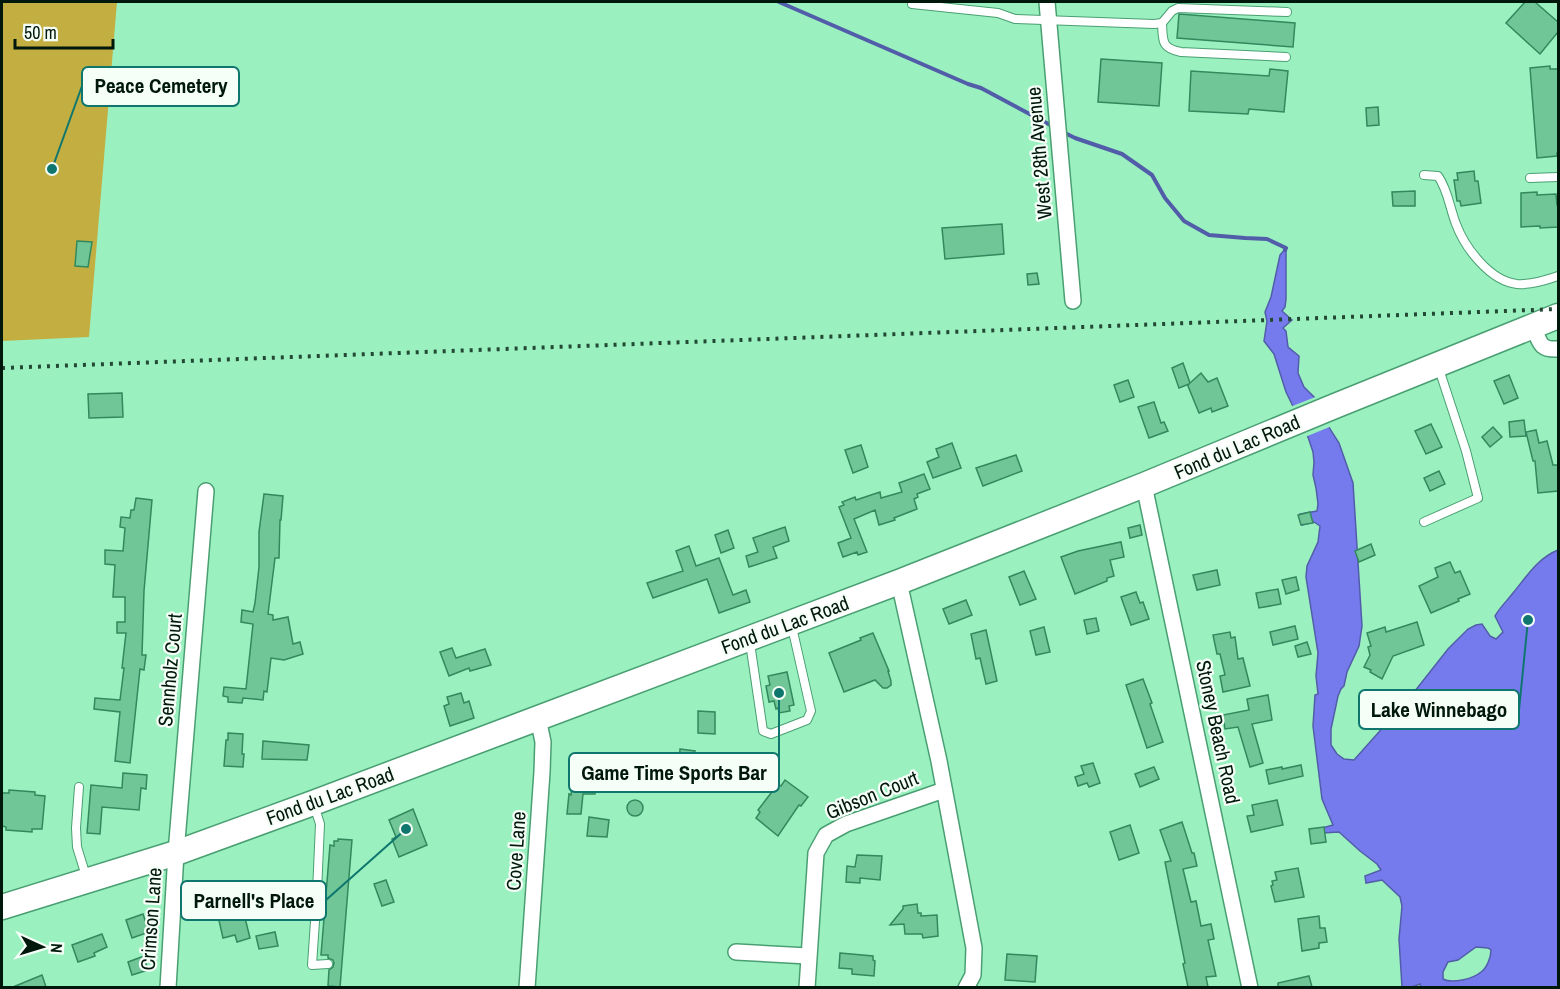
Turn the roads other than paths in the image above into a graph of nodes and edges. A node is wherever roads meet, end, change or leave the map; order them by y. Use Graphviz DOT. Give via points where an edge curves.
graph roads {
  1 [pos="1047,2"];
  2 [pos="912,4"];
  3 [pos="1287,12"];
  4 [pos="1048,20"];
  5 [pos="1162,23"];
  6 [pos="1286,57"];
  7 [pos="1424,175"];
  8 [pos="1558,177"];
  9 [pos="1530,178"];
  10 [pos="1558,276"];
  11 [pos="1072,301"];
  12 [pos="1558,316"];
  13 [pos="1533,326"];
  14 [pos="1558,349"];
  15 [pos="1437,365"];
  16 [pos="1144,485"];
  17 [pos="206,491"];
  18 [pos="1424,522"];
  19 [pos="899,582"];
  20 [pos="791,623"];
  21 [pos="749,638"];
  22 [pos="538,718"];
  23 [pos="79,787"];
  24 [pos="944,790"];
  25 [pos="313,803"];
  26 [pos="176,853"];
  27 [pos="87,880"];
  28 [pos="2,907"];
  29 [pos="736,952"];
  30 [pos="808,956"];
  31 [pos="328,964"];
  32 [pos="168,987"];
  33 [pos="527,987"];
  34 [pos="807,987"];
  35 [pos="966,987"];
  36 [pos="1250,987"];
  1 -- 4 [label="street, West 28th Avenue"];
  2 -- 4 [label="lane"];
  3 -- 5 [label="lane" via="1178,8"];
  4 -- 5 [label="lane"];
  4 -- 11 [label="street, West 28th Avenue"];
  5 -- 6 [label="lane" via="1162,40 1172,50"];
  7 -- 10 [label="lane" via="1438,176 1443,183 1456,225 1488,270 1517,284"];
  8 -- 9 [label="lane"];
  12 -- 13 [label="main road, Fond du Lac Road"];
  13 -- 14 [label="street" via="1541,345"];
  13 -- 15 [label="main road, Fond du Lac Road"];
  15 -- 16 [label="main road, Fond du Lac Road"];
  15 -- 18 [label="lane" via="1478,498"];
  16 -- 19 [label="main road, Fond du Lac Road"];
  16 -- 36 [label="street, Stoney Beach Road"];
  17 -- 26 [label="street, Sennholz Court"];
  19 -- 20 [label="main road, Fond du Lac Road"];
  19 -- 24 [label="street, Gibson Court"];
  20 -- 21 [label="main road, Fond du Lac Road"];
  20 -- 21 [label="lane" via="811,711 807,720 771,734 763,730"];
  21 -- 22 [label="main road, Fond du Lac Road"];
  22 -- 25 [label="main road, Fond du Lac Road"];
  22 -- 33 [label="street, Cove Lane" via="543,742 542,772"];
  23 -- 27 [label="lane" via="77,847"];
  24 -- 30 [label="street, Gibson Court" via="846,824 826,835 816,853"];
  24 -- 35 [label="street, Gibson Court" via="975,948 973,975"];
  25 -- 26 [label="main road, Fond du Lac Road"];
  25 -- 31 [label="lane" via="320,824 312,964"];
  26 -- 27 [label="main road, Fond du Lac Road"];
  26 -- 32 [label="street, Crimson Lane"];
  27 -- 28 [label="main road, Fond du Lac Road"];
  29 -- 30 [label="street"];
  30 -- 34 [label="street, Gibson Court"];
}
